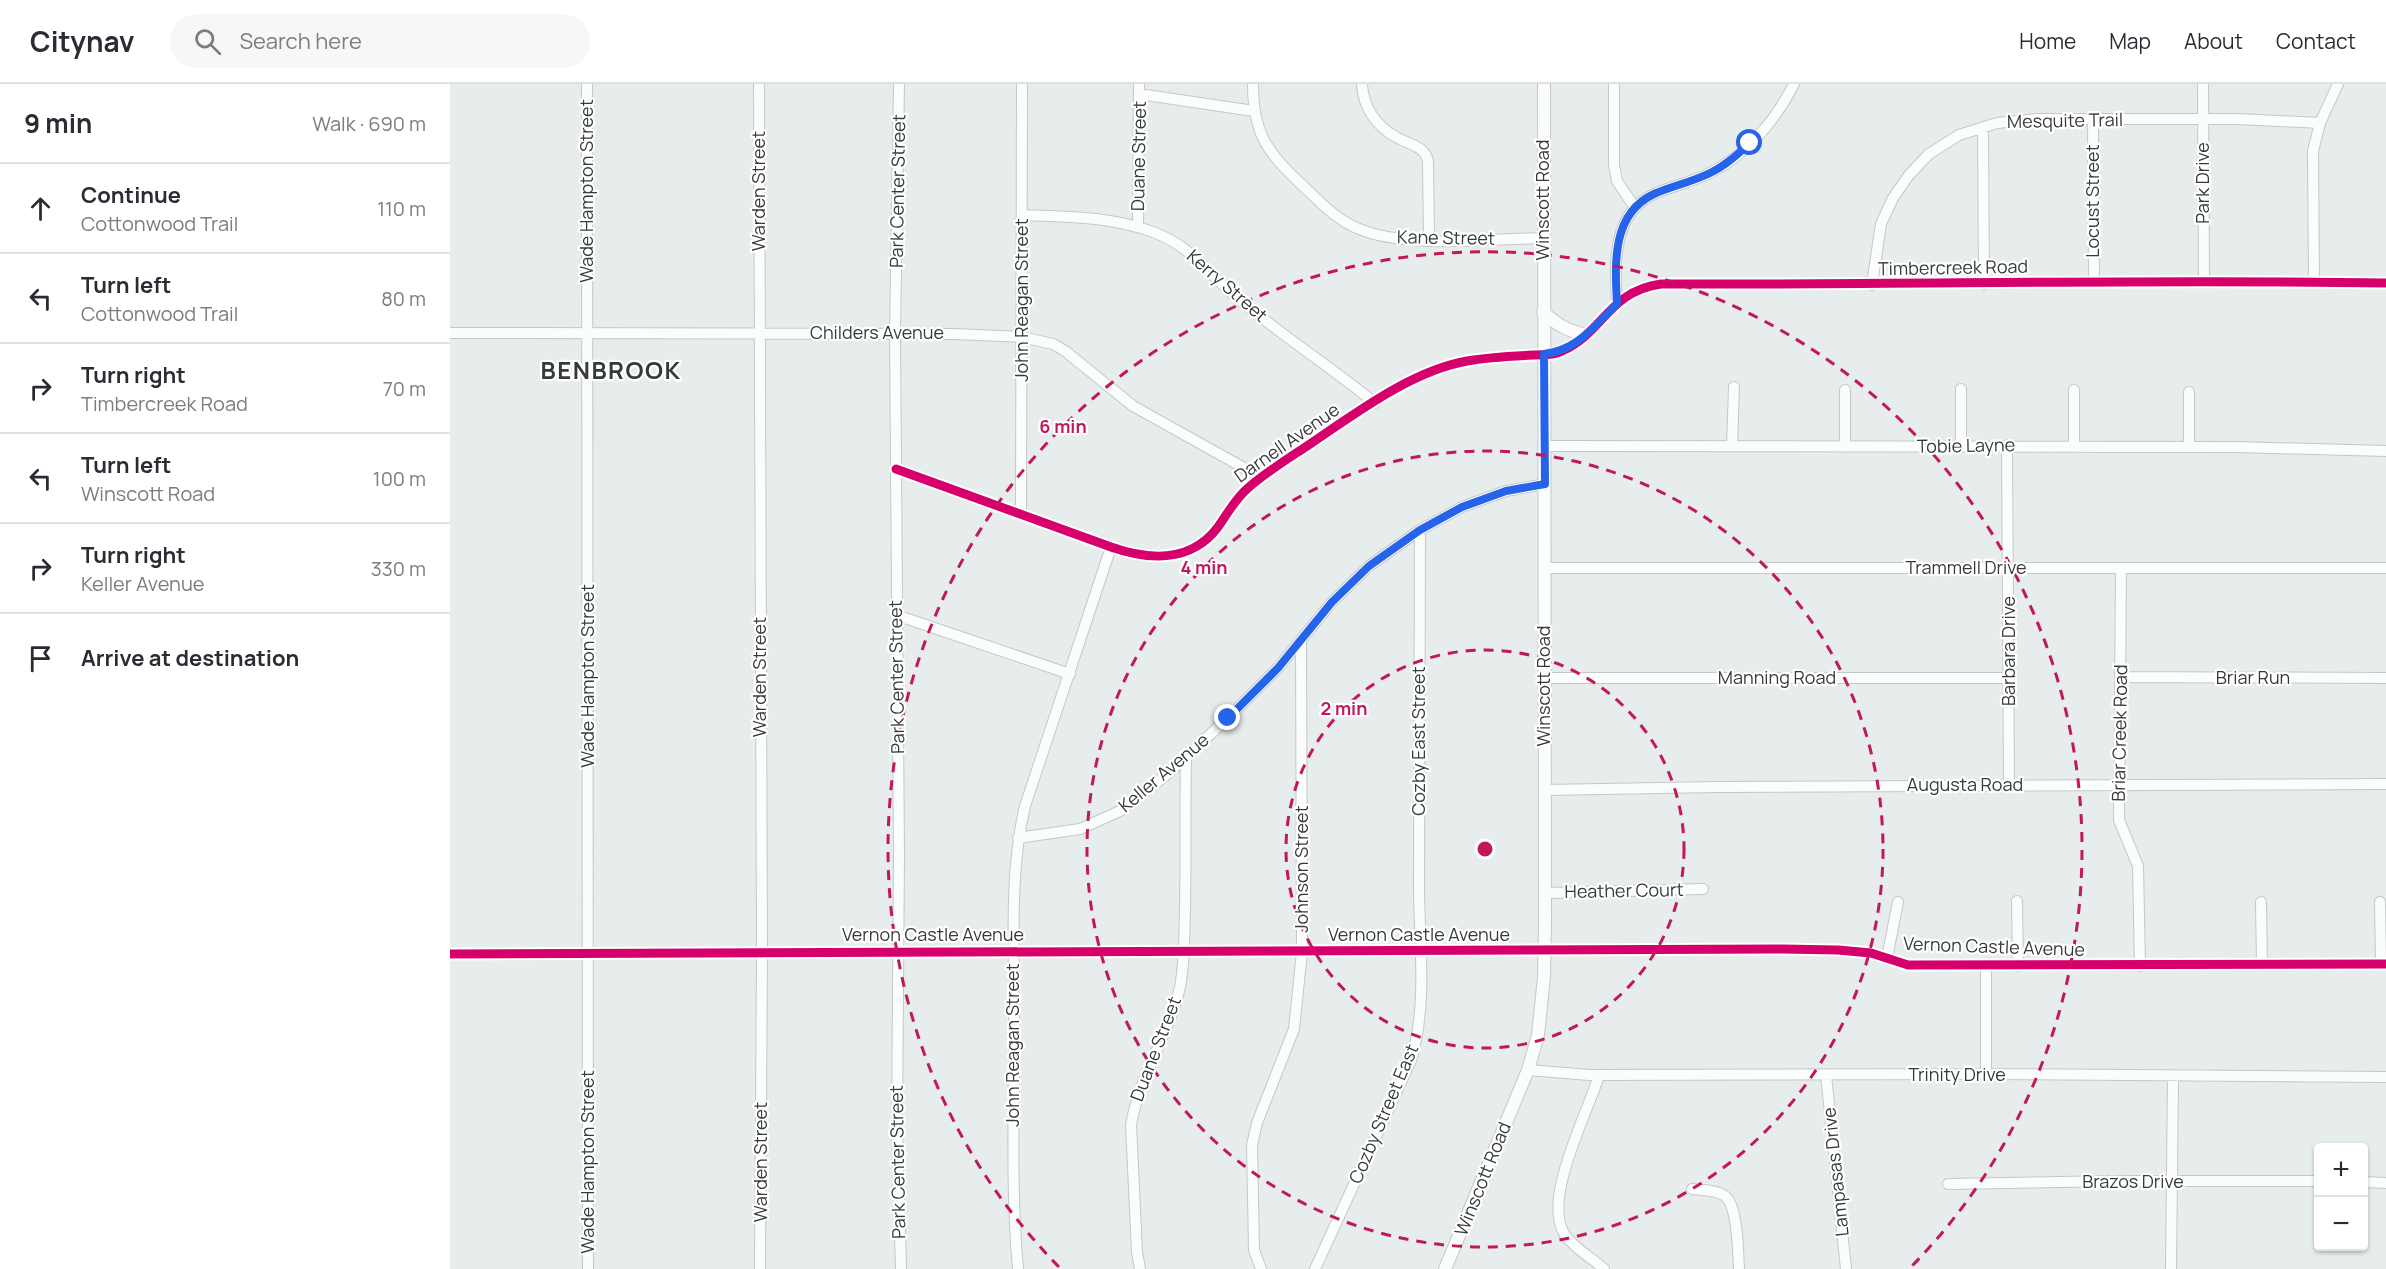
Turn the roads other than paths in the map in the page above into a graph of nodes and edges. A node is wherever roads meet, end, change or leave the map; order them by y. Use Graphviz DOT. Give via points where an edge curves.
graph roads {
  1 [pos="587,84"];
  2 [pos="759,84"];
  3 [pos="899,84"];
  4 [pos="1022,84"];
  5 [pos="1253,84"];
  6 [pos="1362,84"];
  7 [pos="1544,84"];
  8 [pos="1614,84"];
  9 [pos="1794,84"];
  10 [pos="2203,84"];
  11 [pos="2338,84"];
  12 [pos="1139,89"];
  13 [pos="1254,111"];
  14 [pos="2093,119"];
  15 [pos="2203,120"];
  16 [pos="2320,123"];
  17 [pos="1983,127"];
  18 [pos="1635,208"];
  19 [pos="1022,215"];
  20 [pos="1138,227"];
  21 [pos="1543,238"];
  22 [pos="1429,240"];
  23 [pos="2204,281"];
  24 [pos="2094,282"];
  25 [pos="2314,282"];
  26 [pos="2386,283"];
  27 [pos="1984,284"];
  28 [pos="1872,285"];
  29 [pos="1617,304"];
  30 [pos="1543,312"];
  31 [pos="450,333"];
  32 [pos="588,333"];
  33 [pos="759,333"];
  34 [pos="895,334"];
  35 [pos="1586,335"];
  36 [pos="1022,337"];
  37 [pos="1544,354"];
  38 [pos="1734,387"];
  39 [pos="1961,389"];
  40 [pos="1845,390"];
  41 [pos="2074,390"];
  42 [pos="2189,392"];
  43 [pos="1375,403"];
  44 [pos="1545,446"];
  45 [pos="1732,446"];
  46 [pos="2007,446"];
  47 [pos="2074,446"];
  48 [pos="1845,447"];
  49 [pos="1961,447"];
  50 [pos="2189,447"];
  51 [pos="2386,452"];
  52 [pos="896,469"];
  53 [pos="1262,478"];
  54 [pos="1545,484"];
  55 [pos="1021,515"];
  56 [pos="1420,530"];
  57 [pos="1111,547"];
  58 [pos="1545,568"];
  59 [pos="2009,568"];
  60 [pos="2386,568"];
  61 [pos="2121,569"];
  62 [pos="896,615"];
  63 [pos="1301,640"];
  64 [pos="1070,674"];
  65 [pos="2120,677"];
  66 [pos="1544,678"];
  67 [pos="2009,678"];
  68 [pos="2386,678"];
  69 [pos="1186,757"];
  70 [pos="2386,784"];
  71 [pos="2009,785"];
  72 [pos="2119,785"];
  73 [pos="1544,790"];
  74 [pos="1018,838"];
  75 [pos="1703,889"];
  76 [pos="1545,892"];
  77 [pos="2017,901"];
  78 [pos="1898,902"];
  79 [pos="2261,902"];
  80 [pos="2380,902"];
  81 [pos="762,951"];
  82 [pos="1544,951"];
  83 [pos="897,952"];
  84 [pos="1013,952"];
  85 [pos="1184,952"];
  86 [pos="1302,952"];
  87 [pos="1420,952"];
  88 [pos="450,954"];
  89 [pos="588,954"];
  90 [pos="1887,958"];
  91 [pos="2384,964"];
  92 [pos="1986,965"];
  93 [pos="2262,965"];
  94 [pos="2018,966"];
  95 [pos="2140,966"];
  96 [pos="1528,1071"];
  97 [pos="1986,1074"];
  98 [pos="1599,1075"];
  99 [pos="1827,1075"];
  100 [pos="2173,1077"];
  101 [pos="2386,1077"];
  102 [pos="2172,1181"];
  103 [pos="2314,1181"];
  104 [pos="2368,1182"];
  105 [pos="2386,1183"];
  106 [pos="1948,1184"];
  107 [pos="1692,1189"];
  108 [pos="588,1269"];
  109 [pos="760,1269"];
  110 [pos="901,1269"];
  111 [pos="1018,1269"];
  112 [pos="1140,1269"];
  113 [pos="1261,1269"];
  114 [pos="1315,1269"];
  115 [pos="1445,1269"];
  116 [pos="1604,1269"];
  117 [pos="1739,1269"];
  118 [pos="1846,1269"];
  119 [pos="2171,1269"];
  1 -- 32 [label="street, Wade Hampton Street"];
  2 -- 33 [label="street, Warden Street"];
  3 -- 34 [label="street, Park Center Street"];
  4 -- 19 [label="street, John Reagan Street"];
  5 -- 13 [label="street, Kane Street"];
  6 -- 22 [label="street" via="1364,99 1382,128 1426,154"];
  7 -- 21 [label="main road, Winscott Road"];
  8 -- 18 [label="street" via="1614,165 1617,181"];
  9 -- 18 [label="street" via="1763,130 1731,160 1710,174 1654,194"];
  10 -- 15 [label="street, Park Drive"];
  11 -- 16 [label="street"];
  12 -- 13 [label="street"];
  12 -- 20 [label="street, Duane Street"];
  13 -- 22 [label="street, Kane Street" via="1259,134 1276,157 1344,221 1375,234"];
  14 -- 15 [label="street, Mesquite Trail"];
  14 -- 17 [label="street, Mesquite Trail" via="2037,119"];
  14 -- 24 [label="street, Locust Street"];
  15 -- 16 [label="street, Mesquite Trail"];
  15 -- 23 [label="street, Park Drive"];
  16 -- 25 [label="street" via="2312,165"];
  17 -- 27 [label="street"];
  17 -- 28 [label="street, Mesquite Trail" via="1959,135 1929,154 1909,175 1881,224"];
  18 -- 29 [label="street" via="1617,246"];
  19 -- 20 [label="street, Kerry Street" via="1097,218"];
  19 -- 36 [label="street, John Reagan Street"];
  20 -- 43 [label="street, Kerry Street" via="1189,251 1235,296"];
  21 -- 22 [label="street, Kane Street"];
  21 -- 30 [label="main road, Winscott Road"];
  23 -- 24 [label="street, Timbercreek Road"];
  23 -- 25 [label="street, Timbercreek Road"];
  24 -- 27 [label="street, Timbercreek Road"];
  25 -- 26 [label="street, Timbercreek Road"];
  27 -- 28 [label="street, Timbercreek Road"];
  28 -- 29 [label="street, Timbercreek Road" via="1661,284 1629,293"];
  29 -- 35 [label="street, Timbercreek Road"];
  30 -- 35 [label="main road" via="1556,325"];
  30 -- 37 [label="main road, Winscott Road"];
  31 -- 32 [label="street, Childers Avenue"];
  32 -- 33 [label="street, Childers Avenue"];
  32 -- 89 [label="street, Wade Hampton Street"];
  33 -- 34 [label="street, Childers Avenue"];
  33 -- 81 [label="street, Warden Street"];
  34 -- 36 [label="street, Childers Avenue"];
  34 -- 52 [label="street, Park Center Street"];
  35 -- 37 [label="street, Timbercreek Road" via="1561,352"];
  36 -- 53 [label="street, Childers Avenue" via="1065,351 1132,406"];
  36 -- 55 [label="street, John Reagan Street"];
  37 -- 43 [label="street, Darnell Avenue" via="1468,360 1425,374"];
  37 -- 44 [label="main road, Winscott Road"];
  38 -- 45 [label="street"];
  39 -- 49 [label="street"];
  40 -- 48 [label="street"];
  41 -- 47 [label="street"];
  42 -- 50 [label="street"];
  43 -- 53 [label="street, Darnell Avenue"];
  44 -- 45 [label="street, Tobie Layne"];
  44 -- 54 [label="main road, Winscott Road"];
  45 -- 48 [label="street, Tobie Layne"];
  46 -- 47 [label="street, Tobie Layne"];
  46 -- 49 [label="street, Tobie Layne"];
  46 -- 59 [label="street, Barbara Drive"];
  47 -- 50 [label="street, Tobie Layne"];
  48 -- 49 [label="street, Tobie Layne"];
  50 -- 51 [label="street, Tobie Layne"];
  52 -- 55 [label="street, Darnell Avenue"];
  52 -- 62 [label="street, Park Center Street"];
  53 -- 57 [label="street, Darnell Avenue" via="1229,508 1204,541 1191,549 1154,557"];
  54 -- 56 [label="street, Keller Avenue" via="1484,498"];
  54 -- 58 [label="main road, Winscott Road"];
  55 -- 57 [label="street, Darnell Avenue"];
  56 -- 63 [label="street, Keller Avenue" via="1369,566"];
  56 -- 87 [label="street, Cozby East Street"];
  57 -- 64 [label="street, John Reagan Street"];
  58 -- 59 [label="street, Trammell Drive"];
  58 -- 66 [label="main road, Winscott Road"];
  59 -- 61 [label="street, Trammell Drive"];
  59 -- 67 [label="street, Barbara Drive"];
  60 -- 61 [label="street, Trammell Drive"];
  61 -- 65 [label="street, Briar Creek Road"];
  62 -- 64 [label="street"];
  62 -- 83 [label="street, Park Center Street"];
  63 -- 69 [label="street, Keller Avenue" via="1261,685"];
  63 -- 86 [label="street, Johnson Street"];
  64 -- 74 [label="street, John Reagan Street"];
  65 -- 68 [label="street, Briar Run"];
  65 -- 72 [label="street, Briar Creek Road"];
  66 -- 67 [label="street, Manning Road"];
  66 -- 73 [label="main road, Winscott Road"];
  67 -- 71 [label="street, Barbara Drive"];
  69 -- 74 [label="street, Keller Avenue" via="1138,798 1107,818 1068,832"];
  69 -- 85 [label="street, Duane Street"];
  70 -- 72 [label="street, Augusta Road"];
  71 -- 72 [label="street, Augusta Road"];
  71 -- 73 [label="street, Augusta Road"];
  72 -- 95 [label="street, Briar Creek Road" via="2119,820 2138,866"];
  73 -- 76 [label="main road, Winscott Road"];
  74 -- 84 [label="street, John Reagan Street"];
  75 -- 76 [label="street, Heather Court"];
  76 -- 82 [label="main road, Winscott Road"];
  77 -- 94 [label="street"];
  78 -- 90 [label="street"];
  79 -- 93 [label="street"];
  80 -- 91 [label="street"];
  81 -- 83 [label="street, Vernon Castle Avenue"];
  81 -- 89 [label="street, Vernon Castle Avenue"];
  81 -- 109 [label="street, Warden Street"];
  82 -- 87 [label="street, Vernon Castle Avenue"];
  82 -- 90 [label="street, Vernon Castle Avenue" via="1838,950"];
  82 -- 96 [label="main road, Winscott Road" via="1538,1035"];
  83 -- 84 [label="street, Vernon Castle Avenue"];
  83 -- 110 [label="street, Park Center Street"];
  84 -- 85 [label="street, Vernon Castle Avenue"];
  84 -- 111 [label="street, John Reagan Street" via="1013,1209"];
  85 -- 86 [label="street, Vernon Castle Avenue"];
  85 -- 112 [label="street, Duane Street" via="1171,1019 1143,1080 1131,1125"];
  86 -- 87 [label="street, Vernon Castle Avenue"];
  86 -- 113 [label="street, Johnson Street" via="1294,1029 1252,1145 1254,1250"];
  87 -- 114 [label="street, Cozby Street East" via="1419,1026 1411,1060"];
  88 -- 89 [label="street, Vernon Castle Avenue"];
  89 -- 108 [label="street, Wade Hampton Street"];
  90 -- 92 [label="street, Vernon Castle Avenue" via="1908,965"];
  91 -- 93 [label="street, Vernon Castle Avenue"];
  92 -- 94 [label="street, Vernon Castle Avenue"];
  92 -- 97 [label="street"];
  93 -- 95 [label="street, Vernon Castle Avenue"];
  94 -- 95 [label="street, Vernon Castle Avenue"];
  96 -- 98 [label="street, Trinity Drive"];
  96 -- 115 [label="main road, Winscott Road"];
  97 -- 99 [label="street, Trinity Drive"];
  97 -- 100 [label="street, Trinity Drive"];
  98 -- 99 [label="street, Trinity Drive"];
  98 -- 116 [label="street" via="1564,1171 1558,1199 1563,1232"];
  99 -- 118 [label="street, Lampasas Drive"];
  100 -- 101 [label="street, Trinity Drive"];
  100 -- 102 [label="street"];
  102 -- 103 [label="street, Brazos Drive"];
  102 -- 106 [label="street, Brazos Drive"];
  102 -- 119 [label="street"];
  104 -- 105 [label="street"];
  107 -- 117 [label="street" via="1720,1193 1728,1199"];
}
